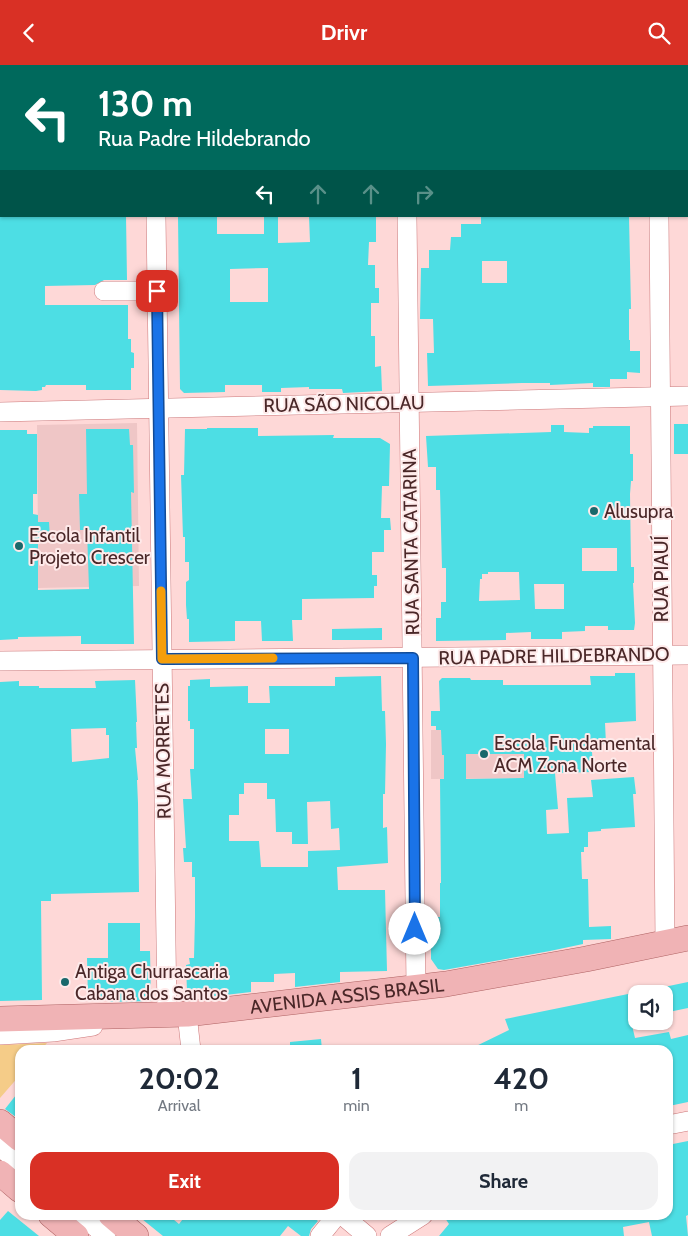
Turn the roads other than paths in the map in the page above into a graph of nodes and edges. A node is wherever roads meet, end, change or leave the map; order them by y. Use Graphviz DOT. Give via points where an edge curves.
graph roads {
  1 [pos="156,217"];
  2 [pos="408,217"];
  3 [pos="659,217"];
  4 [pos="104,291"];
  5 [pos="157,291"];
  6 [pos="688,396"];
  7 [pos="660,397"];
  8 [pos="410,402"];
  9 [pos="158,408"];
  10 [pos="0,412"];
  11 [pos="661,655"];
  12 [pos="688,655"];
  13 [pos="413,658"];
  14 [pos="162,659"];
  15 [pos="0,661"];
  16 [pos="676,940"];
  17 [pos="416,987"];
  18 [pos="177,1015"];
  19 [pos="0,1019"];
  20 [pos="0,1035"];
  21 [pos="189,1045"];
  22 [pos="688,1121"];
  23 [pos="0,1122"];
  24 [pos="673,1124"];
  25 [pos="15,1135"];
  26 [pos="0,1147"];
  27 [pos="11,1180"];
  28 [pos="81,1220"];
  29 [pos="117,1220"];
  30 [pos="333,1220"];
  31 [pos="348,1220"];
  32 [pos="415,1220"];
  33 [pos="106,1236"];
  34 [pos="136,1236"];
  35 [pos="320,1236"];
  36 [pos="367,1236"];
  37 [pos="390,1236"];
  1 -- 5 [label="street, RUA MORRETES"];
  2 -- 8 [label="street, RUA SANTA CATARINA"];
  3 -- 7 [label="street, RUA PIAUÍ"];
  4 -- 5 [label="street"];
  5 -- 9 [label="street, RUA MORRETES"];
  6 -- 7 [label="street, RUA SÃO NICOLAU"];
  7 -- 8 [label="street, RUA SÃO NICOLAU"];
  7 -- 11 [label="street, RUA PIAUÍ"];
  8 -- 9 [label="street, RUA SÃO NICOLAU"];
  8 -- 13 [label="street, RUA SANTA CATARINA"];
  9 -- 10 [label="street, RUA SÃO NICOLAU"];
  9 -- 14 [label="street, RUA MORRETES"];
  11 -- 12 [label="street, RUA PADRE HILDEBRANDO"];
  11 -- 13 [label="street, RUA PADRE HILDEBRANDO"];
  11 -- 16 [label="street, RUA PIAUÍ"];
  13 -- 14 [label="street, RUA PADRE HILDEBRANDO"];
  13 -- 17 [label="street, RUA SANTA CATARINA"];
  14 -- 15 [label="street, RUA PADRE HILDEBRANDO"];
  14 -- 18 [label="street, RUA MORRETES"];
  16 -- 17 [label="main road, AVENIDA ASSIS BRASIL" via="586,959"];
  17 -- 18 [label="main road, AVENIDA ASSIS BRASIL"];
  18 -- 19 [label="main road, AVENIDA ASSIS BRASIL"];
  18 -- 20 [label="street" via="53,1032"];
  18 -- 21 [label="street, RUA MORRETES"];
  22 -- 24 [label="street"];
  23 -- 25 [label="main road"];
  26 -- 27 [label="street"];
  28 -- 33 [label="street"];
  29 -- 34 [label="main road"];
  30 -- 35 [label="street"];
  31 -- 36 [label="street"];
  32 -- 37 [label="street"];
}
